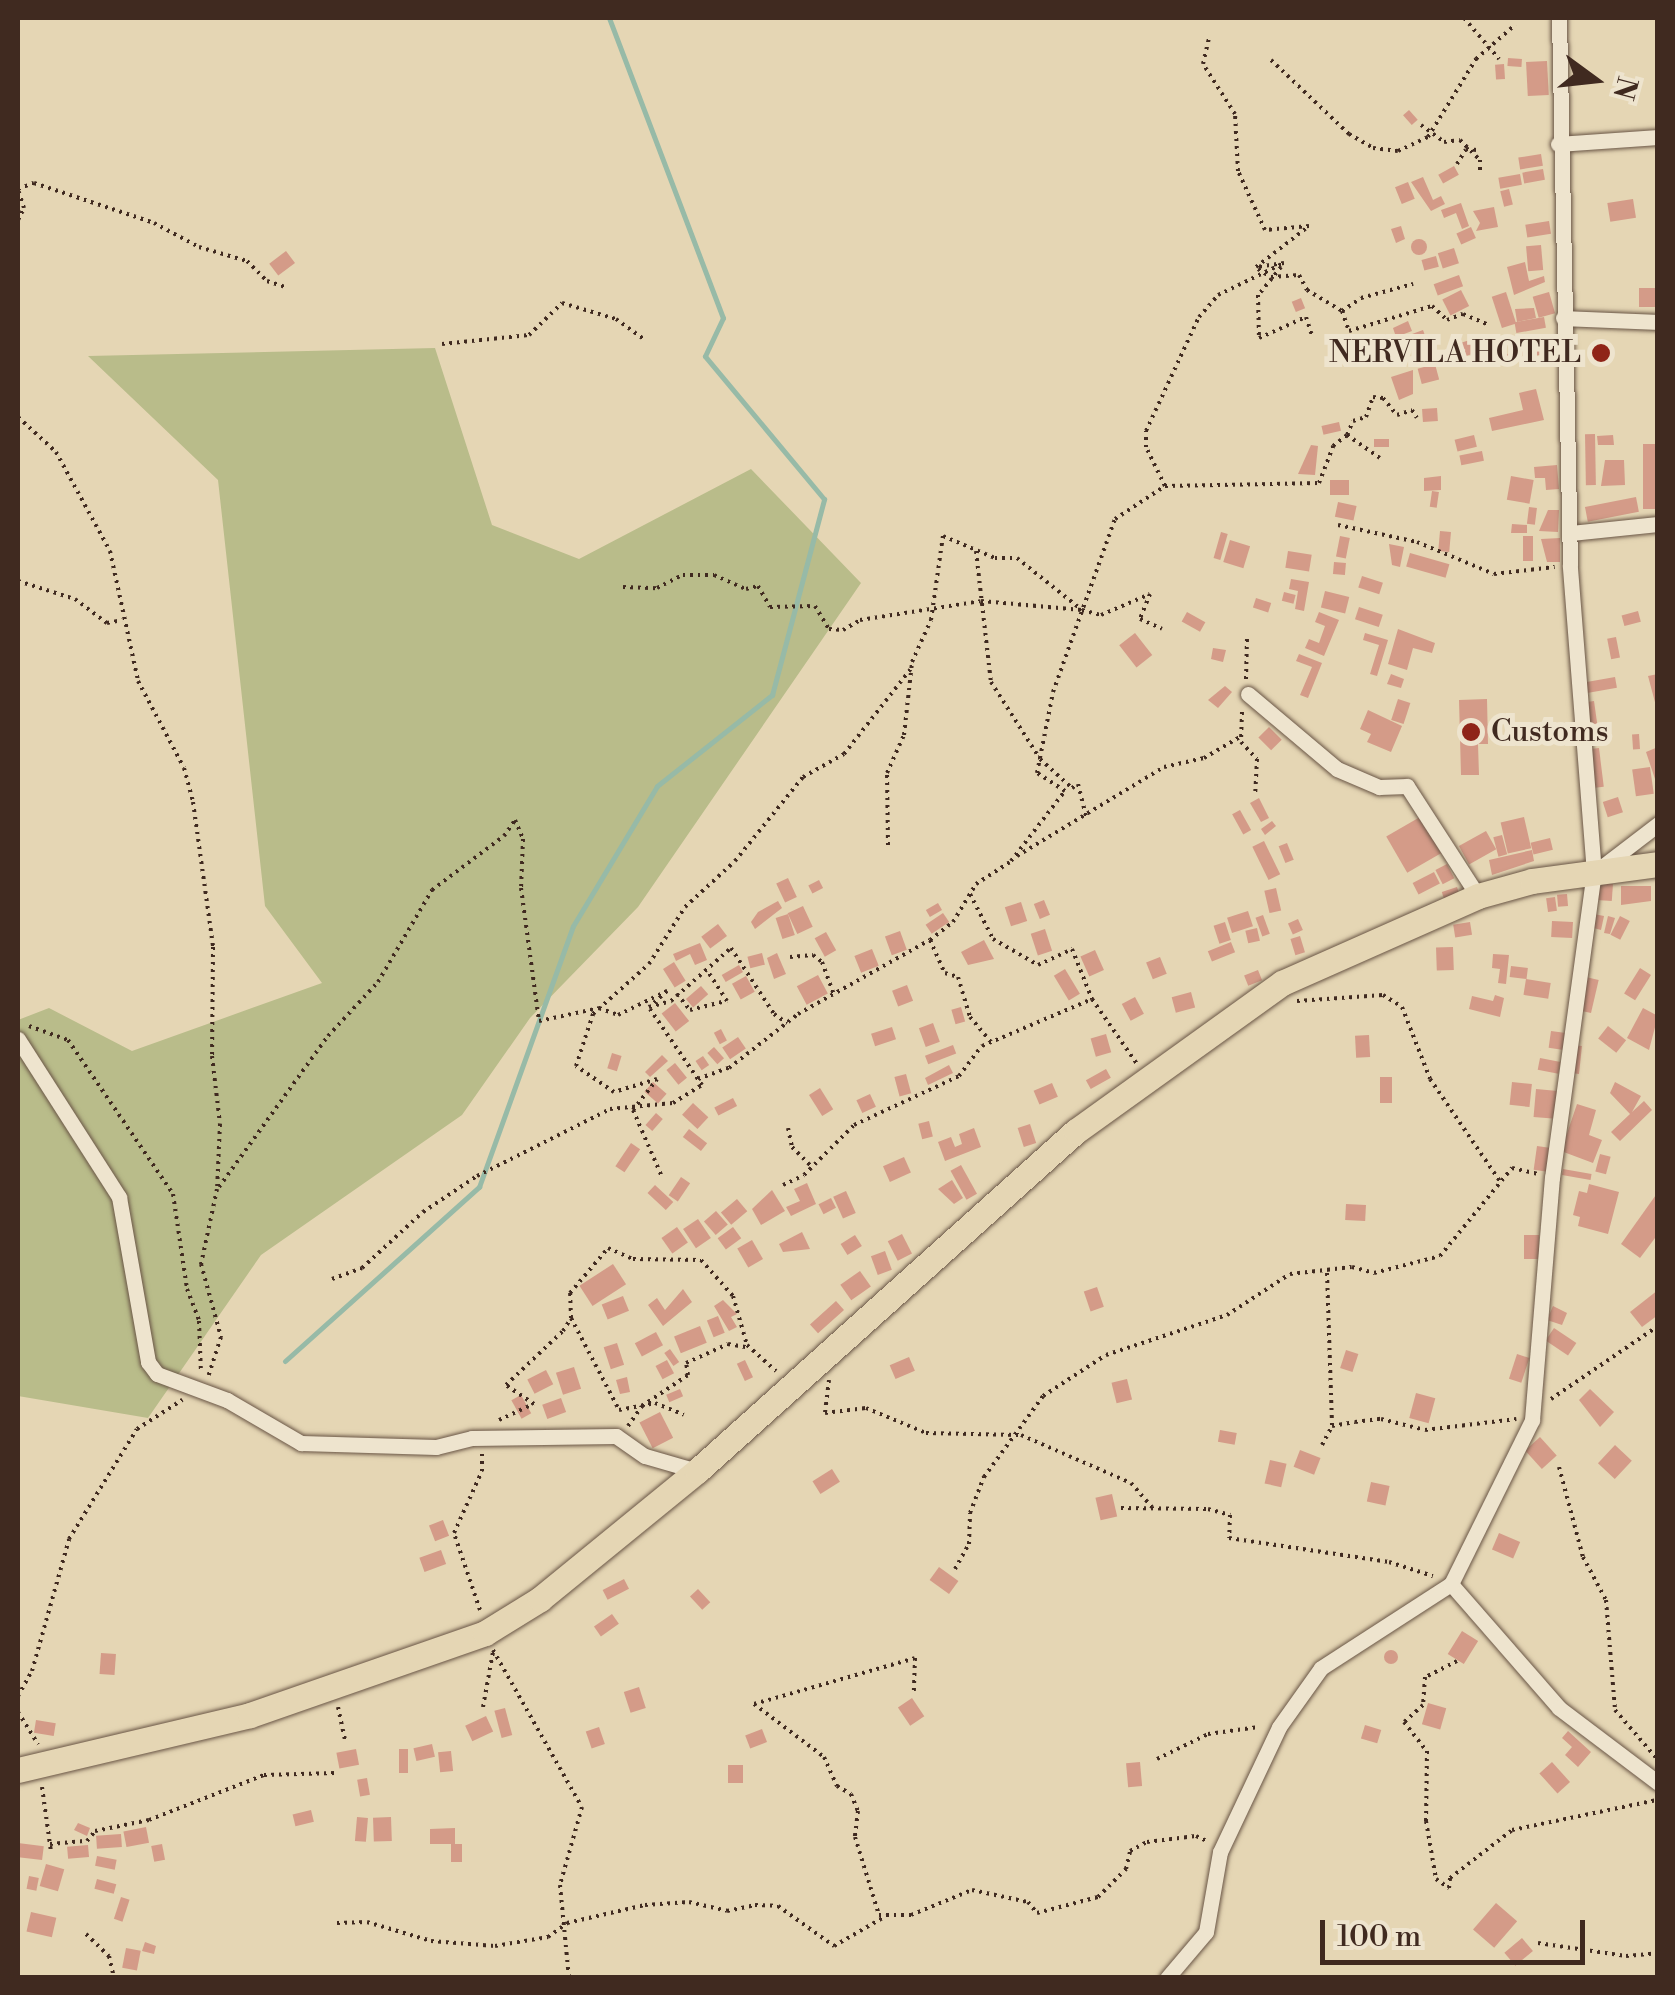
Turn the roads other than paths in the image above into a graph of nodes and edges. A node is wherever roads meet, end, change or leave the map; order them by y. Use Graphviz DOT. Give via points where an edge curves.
graph roads {
  1 [pos="1559,18"];
  2 [pos="1658,136"];
  3 [pos="1558,144"];
  4 [pos="1563,318"];
  5 [pos="1658,322"];
  6 [pos="1658,524"];
  7 [pos="1571,533"];
  8 [pos="1248,694"];
  9 [pos="1658,824"];
  10 [pos="1658,864"];
  11 [pos="1594,873"];
  12 [pos="1478,896"];
  13 [pos="18,1039"];
  14 [pos="697,1471"];
  15 [pos="1451,1584"];
  16 [pos="18,1770"];
  17 [pos="1658,1784"];
  18 [pos="1167,1978"];
  1 -- 3 [label="street"];
  2 -- 3 [label="street"];
  3 -- 4 [label="street"];
  4 -- 5 [label="street"];
  4 -- 7 [label="street"];
  6 -- 7 [label="street"];
  7 -- 11 [label="street"];
  8 -- 12 [label="street" via="1337,769 1379,788 1408,786"];
  9 -- 11 [label="street"];
  10 -- 11 [label="highway"];
  11 -- 12 [label="highway"];
  11 -- 15 [label="street" via="1552,1178 1532,1420"];
  12 -- 14 [label="highway" via="1282,983 1146,1076"];
  13 -- 14 [label="street" via="119,1197 148,1362 167,1380 227,1400 301,1443 436,1447 472,1438 616,1436 645,1456"];
  14 -- 16 [label="highway" via="489,1641"];
  15 -- 17 [label="street" via="1558,1708"];
  15 -- 18 [label="street" via="1321,1668 1279,1728 1220,1852 1206,1932"];
}
